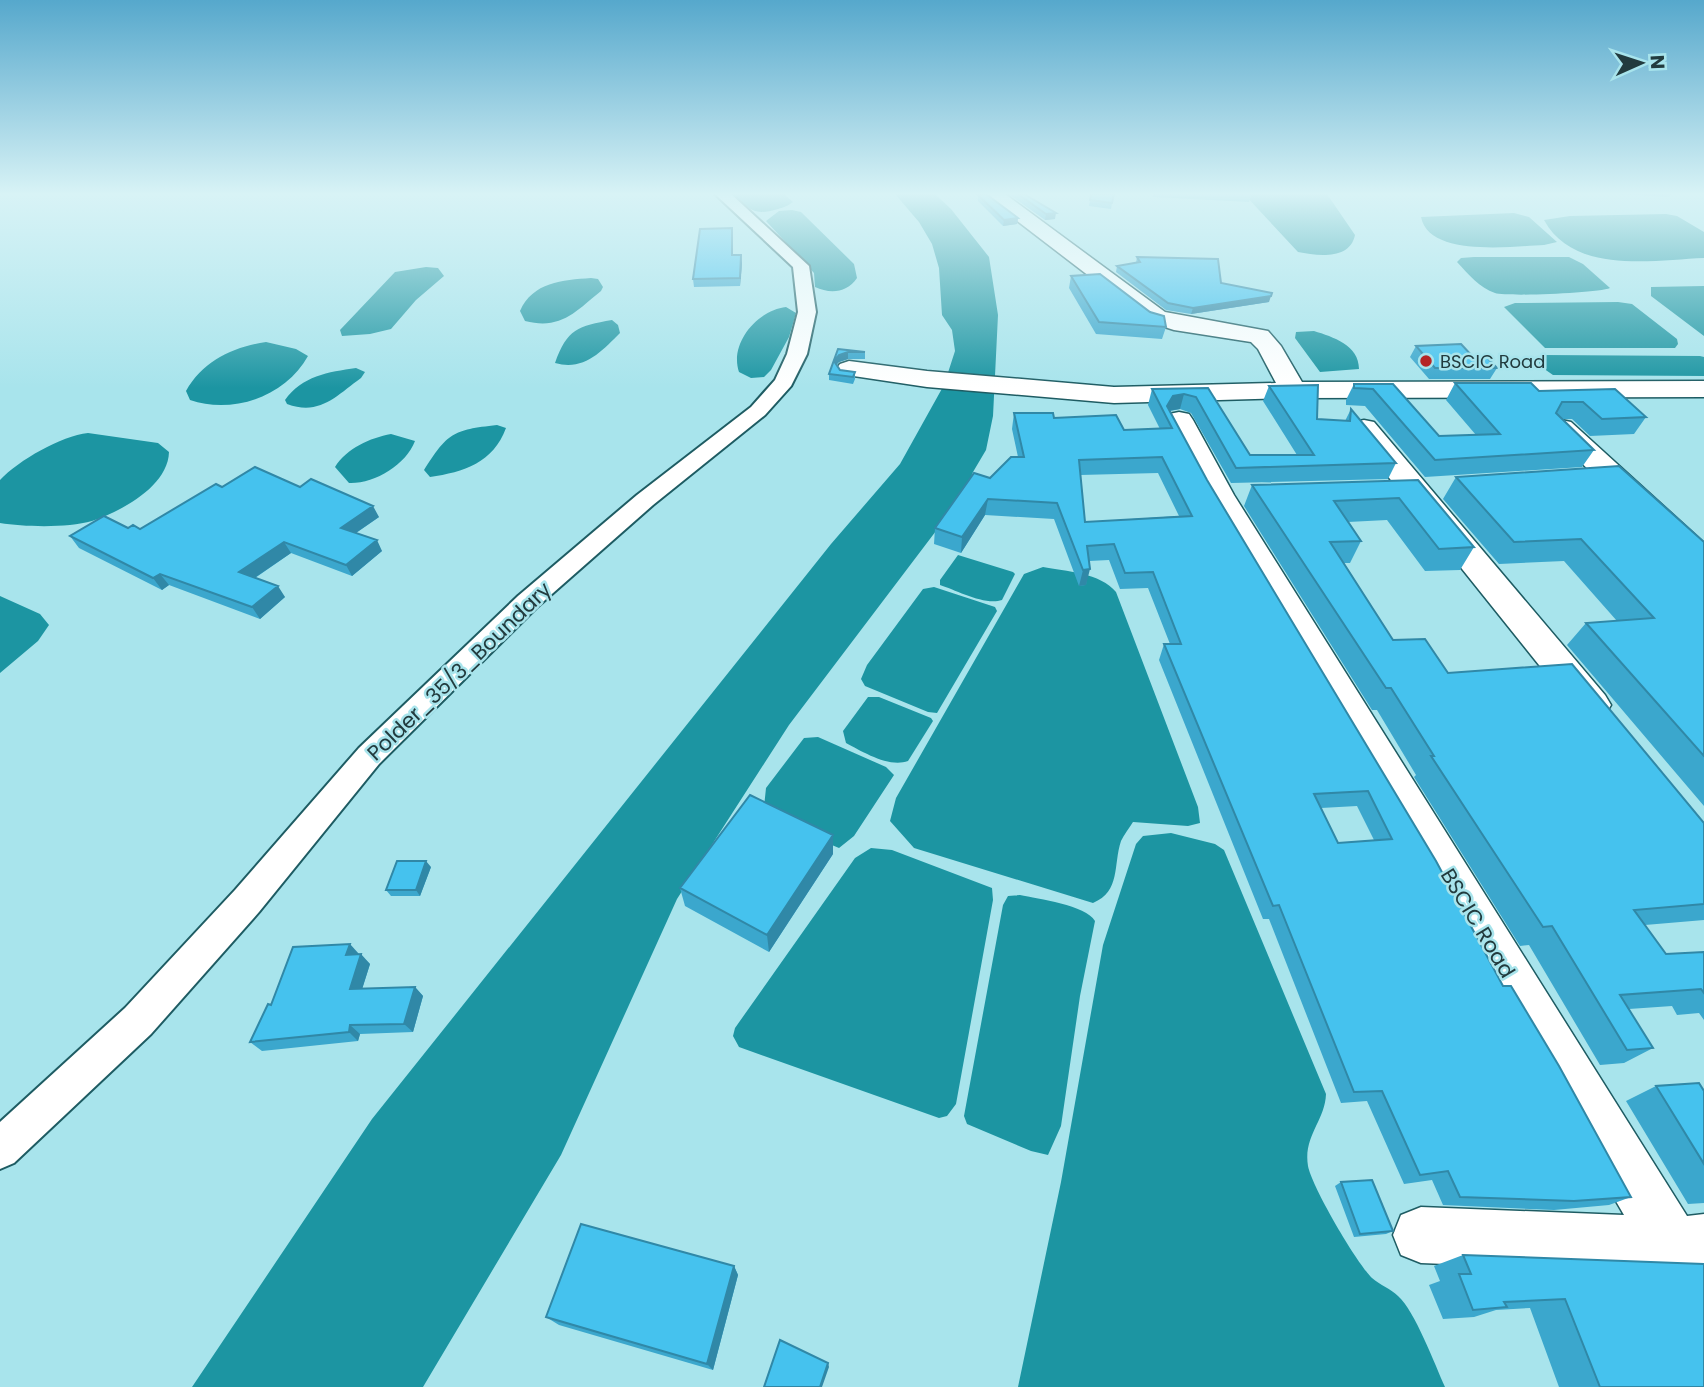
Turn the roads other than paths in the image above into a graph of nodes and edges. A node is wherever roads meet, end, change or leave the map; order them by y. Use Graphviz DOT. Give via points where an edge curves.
graph roads {
  1 [pos="793,259"];
  2 [pos="1079,259"];
  3 [pos="849,369"];
  4 [pos="1704,388"];
  5 [pos="1293,390"];
  6 [pos="1353,414"];
  7 [pos="1179,420"];
  8 [pos="1561,428"];
  9 [pos="1611,476"];
  10 [pos="1572,478"];
  11 [pos="1453,487"];
  12 [pos="1400,490"];
  13 [pos="1704,561"];
  14 [pos="1616,734"];
  15 [pos="0,1149"];
  16 [pos="1421,1235"];
  17 [pos="1688,1244"];
  1 -- 15 [label="street, Polder_35/3_Boundary" via="801,266 807,312 797,354 784,382 758,411 645,500 517,612 369,756 138,1021"];
  2 -- 5 [label="street" via="1157,317 1259,336"];
  3 -- 5 [label="street" via="1114,395"];
  4 -- 5 [label="street"];
  6 -- 12 [label="street"];
  7 -- 17 [label="street, BSCIC Road" via="1233,494"];
  8 -- 9 [label="street"];
  9 -- 10 [label="street"];
  9 -- 13 [label="street"];
  11 -- 12 [label="street"];
  12 -- 14 [label="street"];
  16 -- 17 [label="street, BSCIC Road"];
}
